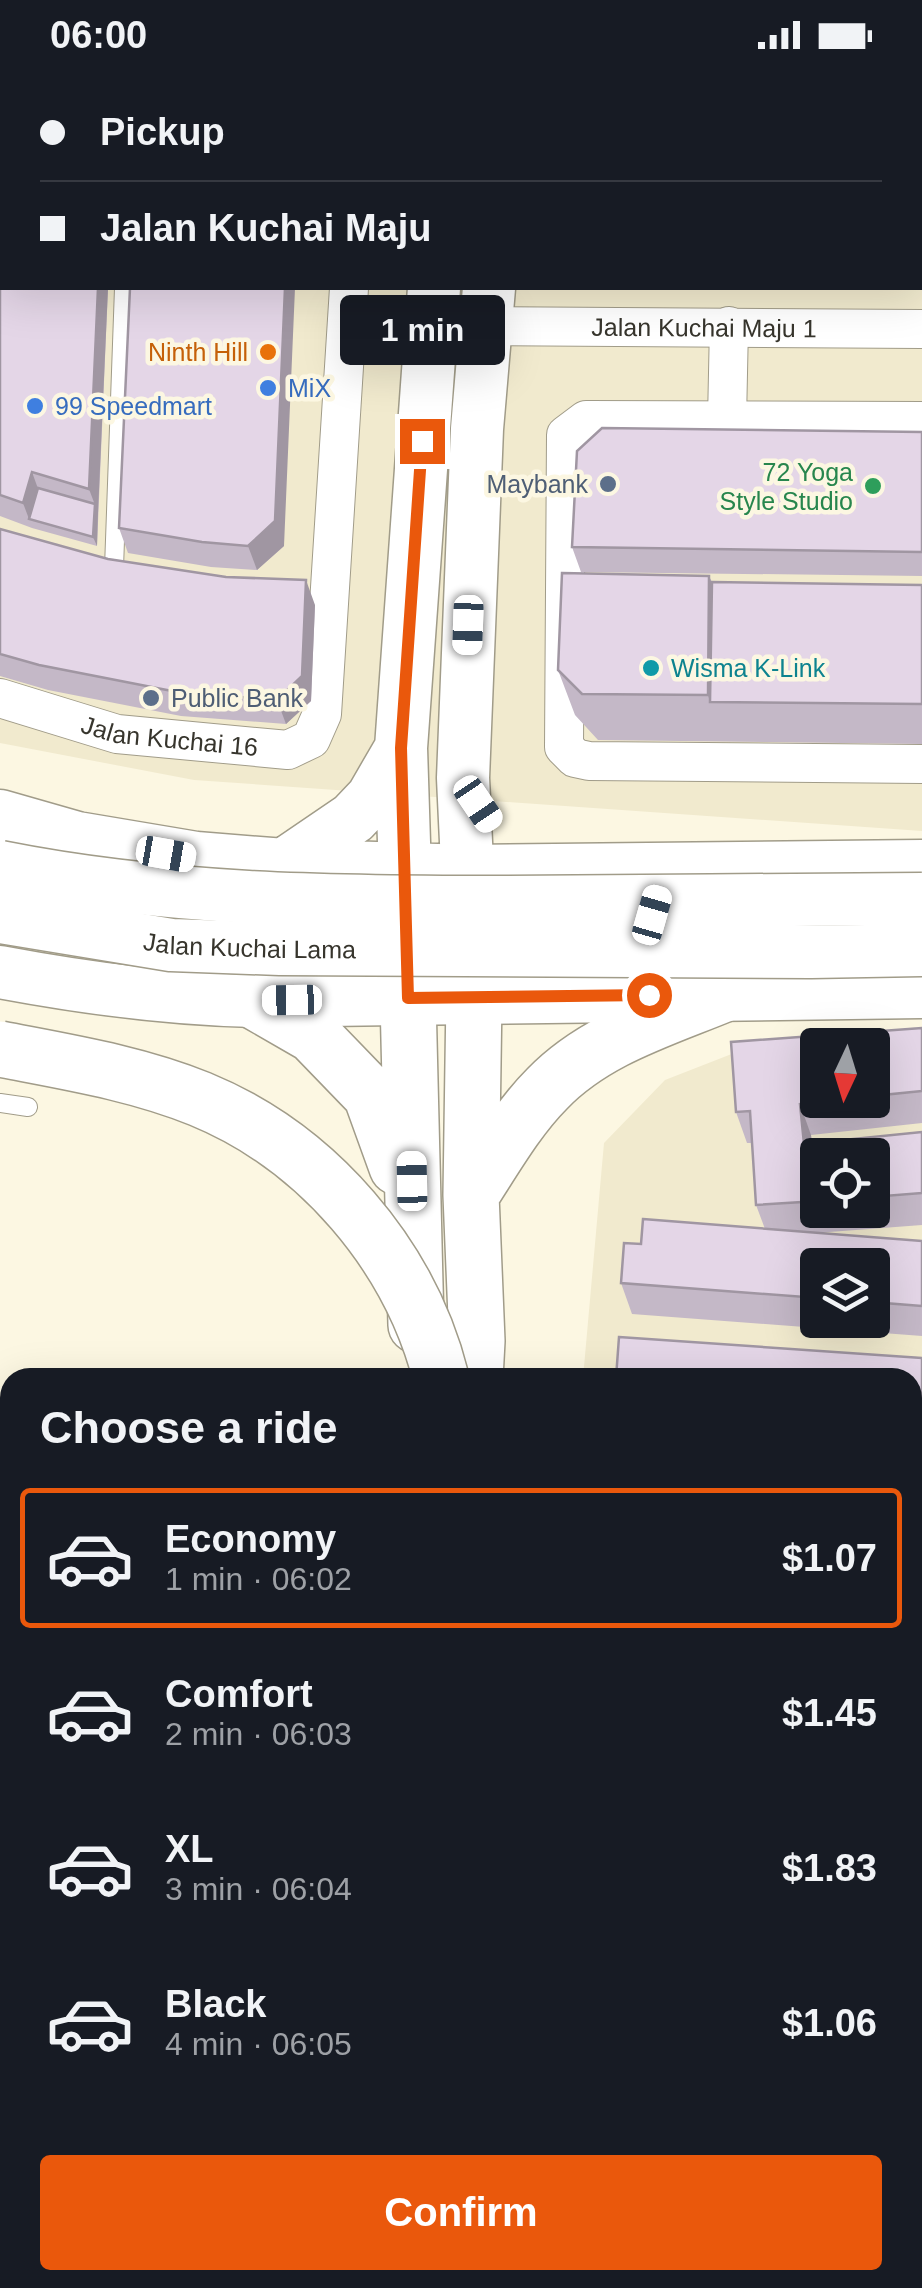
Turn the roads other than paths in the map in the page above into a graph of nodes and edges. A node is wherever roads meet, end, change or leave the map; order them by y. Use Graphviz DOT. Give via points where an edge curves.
graph roads {
  1 [pos="124,290"];
  2 [pos="348,290"];
  3 [pos="434,290"];
  4 [pos="488,306"];
  5 [pos="728,326"];
  6 [pos="922,329"];
  7 [pos="727,420"];
  8 [pos="922,422"];
  9 [pos="98,564"];
  10 [pos="153,574"];
  11 [pos="0,698"];
  12 [pos="401,748"];
  13 [pos="922,764"];
  14 [pos="462,778"];
  15 [pos="0,816"];
  16 [pos="196,858"];
  17 [pos="284,865"];
  18 [pos="922,866"];
  19 [pos="0,867"];
  20 [pos="684,868"];
  21 [pos="405,870"];
  22 [pos="553,870"];
  23 [pos="468,871"];
  24 [pos="922,899"];
  25 [pos="0,917"];
  26 [pos="922,950"];
  27 [pos="0,972"];
  28 [pos="922,992"];
  29 [pos="702,995"];
  30 [pos="474,997"];
  31 [pos="408,998"];
  32 [pos="179,999"];
  33 [pos="254,1000"];
  34 [pos="0,1049"];
  35 [pos="0,1103"];
  36 [pos="28,1107"];
  37 [pos="471,1195"];
  38 [pos="413,1217"];
  39 [pos="416,1368"];
  40 [pos="437,1368"];
  41 [pos="476,1368"];
  1 -- 9 [label="lane"];
  2 -- 11 [label="street, Jalan Kuchai 16" via="315,589 322,714 310,739 288,750 117,734"];
  3 -- 12 [label="main road"];
  4 -- 5 [label="street, Jalan Kuchai Maju 1"];
  4 -- 14 [label="main road"];
  5 -- 6 [label="street, Jalan Kuchai Maju 1"];
  5 -- 7 [label="street"];
  7 -- 8 [label="street"];
  7 -- 13 [label="street" via="586,420 566,435 575,594 564,746 588,761"];
  9 -- 10 [label="street"];
  12 -- 17 [label="main road" via="353,818"];
  12 -- 21 [label="main road"];
  14 -- 22 [label="main road" via="505,840"];
  14 -- 23 [label="main road"];
  15 -- 16 [label="main road" via="77,838"];
  16 -- 17 [label="main road"];
  16 -- 32 [label="main road" via="219,878 230,908 226,956"];
  17 -- 21 [label="main road"];
  18 -- 20 [label="main road"];
  19 -- 24 [label="main road, Jalan Kuchai Lama, bridge" via="188,895 354,902"];
  20 -- 22 [label="main road"];
  20 -- 29 [label="main road" via="660,888 645,942 658,976"];
  21 -- 23 [label="main road"];
  21 -- 31 [label="main road"];
  22 -- 23 [label="main road"];
  23 -- 30 [label="main road"];
  25 -- 26 [label="main road, Jalan Kuchai Lama, bridge" via="171,945 280,949"];
  27 -- 32 [label="main road"];
  28 -- 29 [label="main road"];
  29 -- 30 [label="main road"];
  29 -- 37 [label="highway" via="625,1033 561,1076"];
  30 -- 31 [label="main road"];
  30 -- 37 [label="highway"];
  31 -- 33 [label="main road"];
  31 -- 38 [label="highway"];
  32 -- 33 [label="main road"];
  33 -- 38 [label="highway" via="313,1036 371,1095"];
  34 -- 40 [label="highway, bridge" via="114,1071 201,1100 268,1135 360,1218 412,1296"];
  35 -- 36 [label="lane"];
  37 -- 41 [label="highway"];
  38 -- 39 [label="highway"];
}
